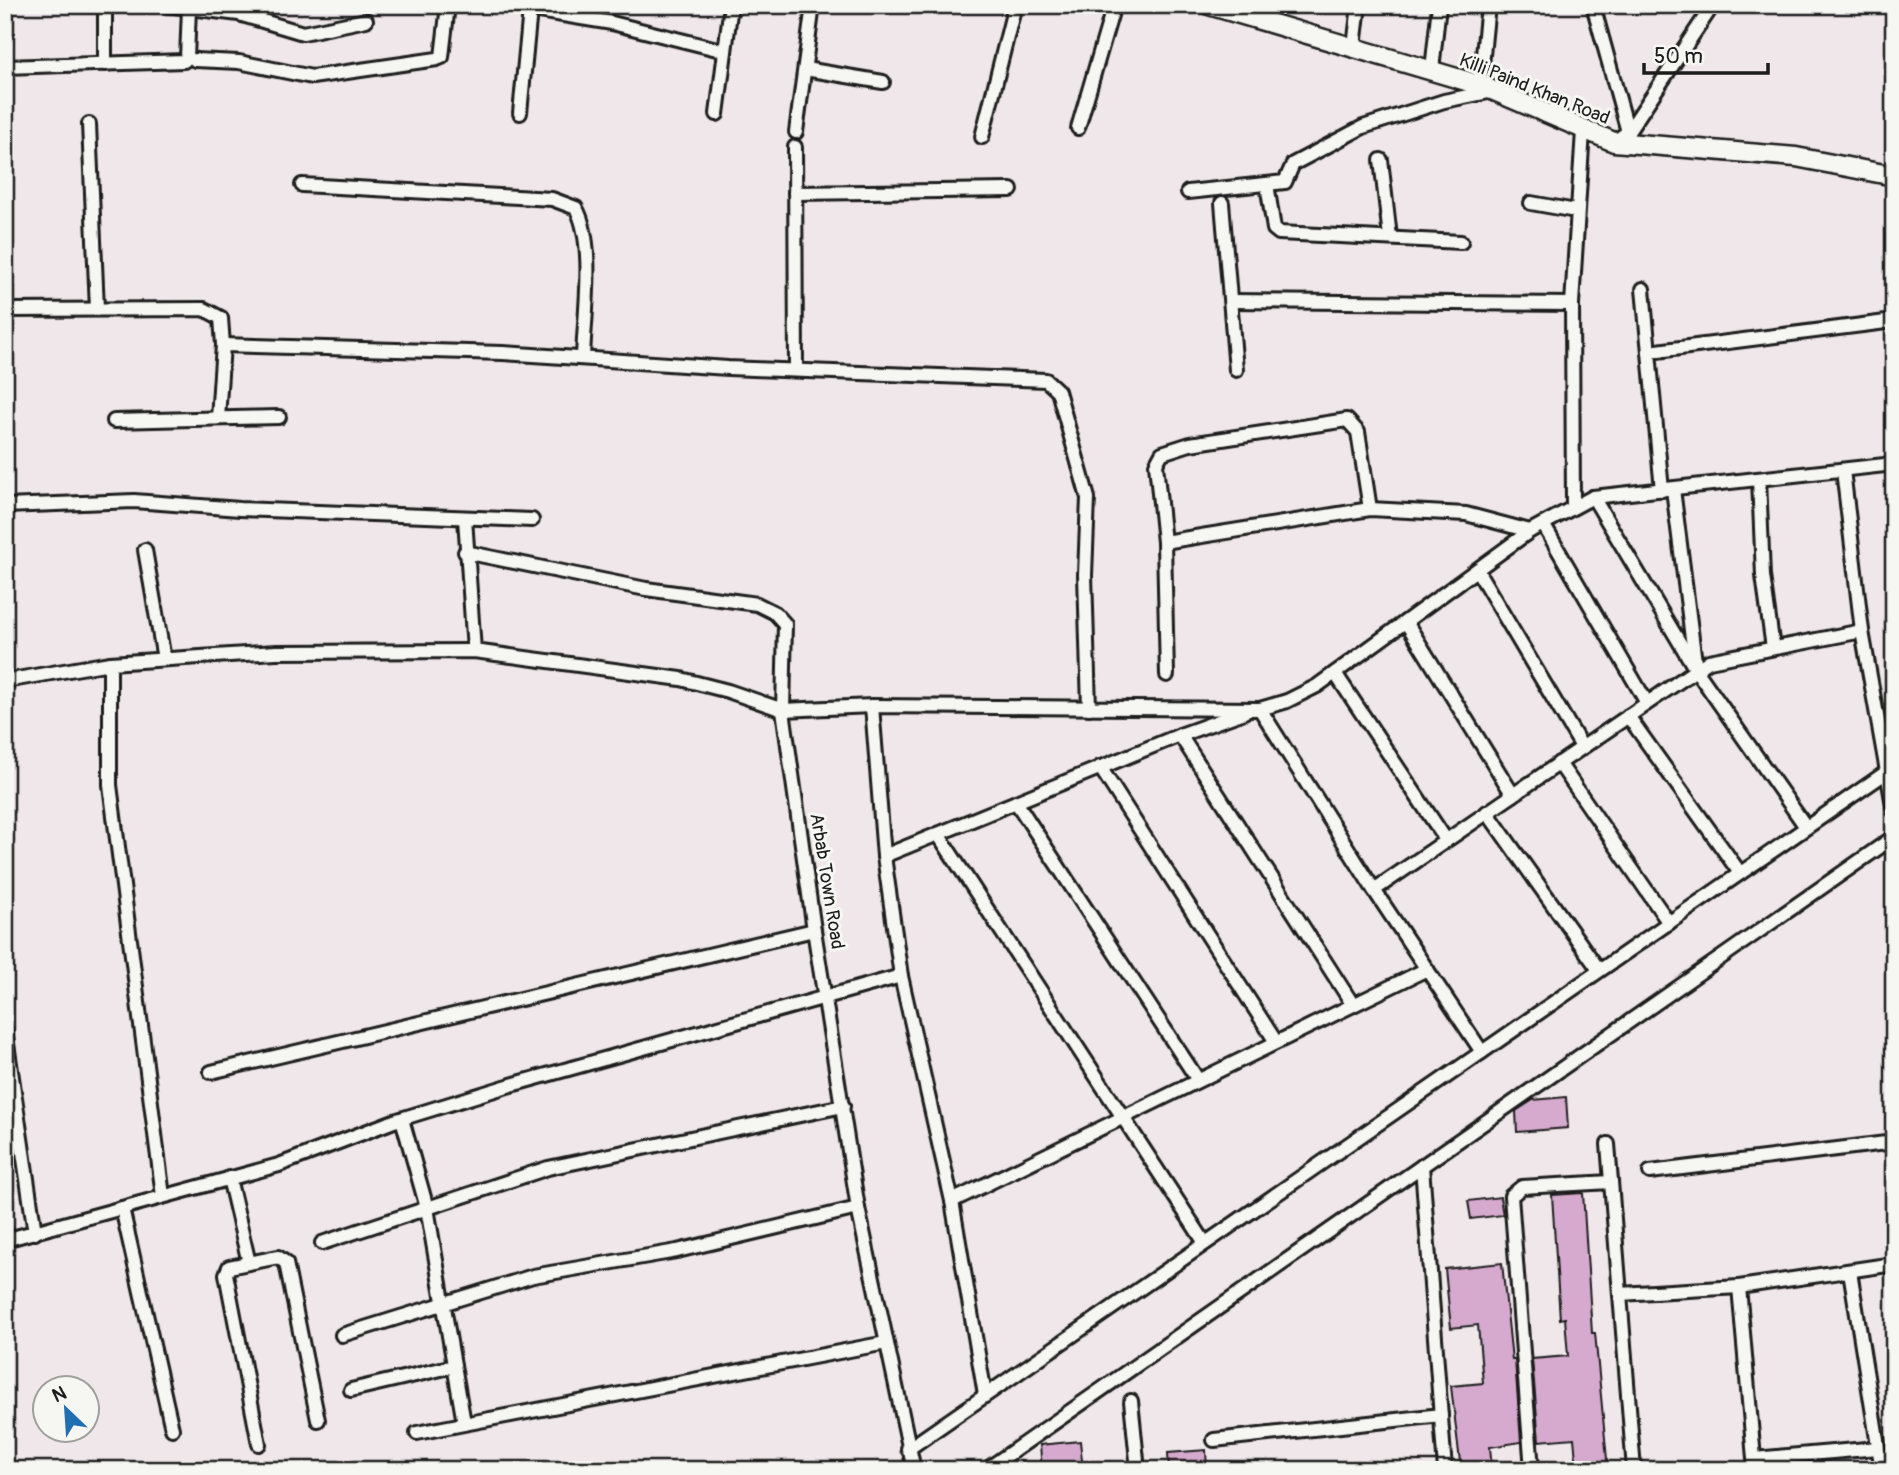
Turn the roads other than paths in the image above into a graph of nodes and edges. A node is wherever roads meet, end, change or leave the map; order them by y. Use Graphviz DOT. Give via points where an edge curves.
graph roads {
  1 [pos="106,5"];
  2 [pos="166,5"];
  3 [pos="448,5"];
  4 [pos="502,5"];
  5 [pos="731,5"];
  6 [pos="813,5"];
  7 [pos="1015,5"];
  8 [pos="1114,5"];
  9 [pos="1209,5"];
  10 [pos="1359,5"];
  11 [pos="1438,5"];
  12 [pos="1488,5"];
  13 [pos="1593,5"];
  14 [pos="1713,5"];
  15 [pos="189,8"];
  16 [pos="530,10"];
  17 [pos="366,20"];
  18 [pos="1354,47"];
  19 [pos="725,51"];
  20 [pos="195,60"];
  21 [pos="105,64"];
  22 [pos="5,67"];
  23 [pos="805,69"];
  24 [pos="1432,70"];
  25 [pos="883,82"];
  26 [pos="1487,88"];
  27 [pos="520,113"];
  28 [pos="717,114"];
  29 [pos="89,124"];
  30 [pos="1077,128"];
  31 [pos="1583,131"];
  32 [pos="796,132"];
  33 [pos="982,137"];
  34 [pos="1621,137"];
  35 [pos="795,147"];
  36 [pos="1381,160"];
  37 [pos="1894,176"];
  38 [pos="1267,184"];
  39 [pos="302,186"];
  40 [pos="1011,190"];
  41 [pos="1188,192"];
  42 [pos="795,193"];
  43 [pos="1531,203"];
  44 [pos="1222,204"];
  45 [pos="1576,211"];
  46 [pos="1390,237"];
  47 [pos="1461,242"];
  48 [pos="1643,289"];
  49 [pos="1231,300"];
  50 [pos="1572,304"];
  51 [pos="97,309"];
  52 [pos="5,310"];
  53 [pos="1894,321"];
  54 [pos="223,345"];
  55 [pos="1649,352"];
  56 [pos="583,358"];
  57 [pos="796,370"];
  58 [pos="1236,370"];
  59 [pos="278,417"];
  60 [pos="218,418"];
  61 [pos="114,421"];
  62 [pos="1894,464"];
  63 [pos="1843,470"];
  64 [pos="1759,479"];
  65 [pos="1668,489"];
  66 [pos="1593,498"];
  67 [pos="5,506"];
  68 [pos="1573,506"];
  69 [pos="1370,509"];
  70 [pos="464,518"];
  71 [pos="532,520"];
  72 [pos="1544,524"];
  73 [pos="1530,531"];
  74 [pos="1164,542"];
  75 [pos="145,550"];
  76 [pos="465,552"];
  77 [pos="1478,570"];
  78 [pos="1406,622"];
  79 [pos="1863,631"];
  80 [pos="1773,648"];
  81 [pos="474,651"];
  82 [pos="164,659"];
  83 [pos="110,663"];
  84 [pos="1696,670"];
  85 [pos="1335,673"];
  86 [pos="1167,675"];
  87 [pos="5,681"];
  88 [pos="1647,703"];
  89 [pos="872,706"];
  90 [pos="1089,708"];
  91 [pos="1257,709"];
  92 [pos="783,710"];
  93 [pos="1628,716"];
  94 [pos="1180,734"];
  95 [pos="1582,747"];
  96 [pos="1559,763"];
  97 [pos="1100,767"];
  98 [pos="1891,769"];
  99 [pos="1513,795"];
  100 [pos="1016,802"];
  101 [pos="1894,811"];
  102 [pos="1487,812"];
  103 [pos="1806,827"];
  104 [pos="938,834"];
  105 [pos="1894,836"];
  106 [pos="1446,840"];
  107 [pos="884,856"];
  108 [pos="1740,873"];
  109 [pos="1374,890"];
  110 [pos="1669,923"];
  111 [pos="814,930"];
  112 [pos="1427,968"];
  113 [pos="1599,970"];
  114 [pos="901,976"];
  115 [pos="827,997"];
  116 [pos="1353,1005"];
  117 [pos="5,1030"];
  118 [pos="1276,1042"];
  119 [pos="1482,1052"];
  120 [pos="211,1072"];
  121 [pos="1198,1080"];
  122 [pos="843,1106"];
  123 [pos="1124,1116"];
  124 [pos="402,1119"];
  125 [pos="1894,1142"];
  126 [pos="1608,1144"];
  127 [pos="1422,1166"];
  128 [pos="1650,1172"];
  129 [pos="229,1178"];
  130 [pos="1611,1182"];
  131 [pos="163,1196"];
  132 [pos="952,1201"];
  133 [pos="121,1208"];
  134 [pos="427,1208"];
  135 [pos="858,1208"];
  136 [pos="35,1233"];
  137 [pos="5,1240"];
  138 [pos="322,1243"];
  139 [pos="1205,1243"];
  140 [pos="249,1263"];
  141 [pos="1894,1264"];
  142 [pos="1850,1271"];
  143 [pos="1739,1287"];
  144 [pos="1620,1294"];
  145 [pos="444,1303"];
  146 [pos="342,1335"];
  147 [pos="886,1343"];
  148 [pos="454,1366"];
  149 [pos="351,1390"];
  150 [pos="985,1395"];
  151 [pos="1131,1401"];
  152 [pos="1441,1415"];
  153 [pos="318,1420"];
  154 [pos="464,1423"];
  155 [pos="172,1429"];
  156 [pos="417,1433"];
  157 [pos="1214,1440"];
  158 [pos="259,1444"];
  159 [pos="908,1448"];
  160 [pos="1878,1448"];
  161 [pos="1755,1464"];
  162 [pos="914,1470"];
  163 [pos="986,1470"];
  164 [pos="1138,1470"];
  165 [pos="1445,1470"];
  166 [pos="1532,1470"];
  167 [pos="1634,1470"];
  168 [pos="1882,1470"];
  1 -- 21 [label="street"];
  2 -- 15 [label="street"];
  3 -- 20 [label="street" via="442,57 437,59 312,77 239,61"];
  4 -- 16 [label="street"];
  5 -- 19 [label="street"];
  6 -- 23 [label="street"];
  7 -- 33 [label="street"];
  8 -- 30 [label="street"];
  9 -- 18 [label="street, Killi Paind Khan Road"];
  10 -- 18 [label="street"];
  11 -- 24 [label="street"];
  12 -- 26 [label="street"];
  13 -- 34 [label="street"];
  14 -- 34 [label="street"];
  15 -- 17 [label="street" via="239,14 303,33"];
  15 -- 21 [label="street" via="184,61"];
  16 -- 19 [label="street" via="612,23"];
  16 -- 27 [label="street"];
  18 -- 24 [label="street, Killi Paind Khan Road"];
  19 -- 28 [label="street"];
  21 -- 22 [label="street"];
  23 -- 25 [label="street"];
  23 -- 32 [label="street"];
  24 -- 26 [label="street, Killi Paind Khan Road"];
  26 -- 31 [label="street, Killi Paind Khan Road"];
  26 -- 38 [label="street" via="1363,127 1293,164 1284,182"];
  29 -- 51 [label="street"];
  31 -- 34 [label="street, Killi Paind Khan Road"];
  31 -- 45 [label="street"];
  34 -- 37 [label="street, Killi Paind Khan Road" via="1796,158"];
  35 -- 42 [label="street"];
  36 -- 46 [label="street"];
  38 -- 41 [label="street"];
  38 -- 46 [label="street" via="1275,231"];
  39 -- 56 [label="street" via="552,199 576,208 586,249"];
  40 -- 42 [label="street"];
  42 -- 57 [label="street"];
  43 -- 45 [label="street"];
  44 -- 49 [label="street"];
  45 -- 50 [label="street"];
  46 -- 47 [label="street"];
  48 -- 55 [label="street"];
  49 -- 50 [label="street"];
  49 -- 58 [label="street"];
  50 -- 68 [label="street"];
  51 -- 52 [label="street"];
  51 -- 54 [label="street" via="204,309 221,318"];
  53 -- 55 [label="street"];
  54 -- 56 [label="street"];
  54 -- 60 [label="street"];
  55 -- 65 [label="street"];
  56 -- 57 [label="street"];
  57 -- 90 [label="street" via="1009,376 1046,380 1058,391 1087,498"];
  59 -- 60 [label="street"];
  60 -- 61 [label="street"];
  62 -- 63 [label="street"];
  63 -- 64 [label="street"];
  63 -- 79 [label="street"];
  64 -- 65 [label="street"];
  64 -- 80 [label="street" via="1763,576"];
  65 -- 66 [label="street"];
  65 -- 84 [label="street"];
  66 -- 68 [label="street"];
  66 -- 84 [label="street"];
  67 -- 70 [label="street" via="134,500"];
  68 -- 72 [label="street"];
  69 -- 73 [label="street" via="1466,514"];
  69 -- 74 [label="street"];
  69 -- 74 [label="street" via="1359,432 1347,420 1190,444 1162,453 1156,464"];
  70 -- 71 [label="street"];
  70 -- 76 [label="street"];
  72 -- 73 [label="street"];
  72 -- 88 [label="street"];
  73 -- 77 [label="street"];
  74 -- 86 [label="street"];
  75 -- 82 [label="street"];
  76 -- 81 [label="street"];
  76 -- 92 [label="street, Arbab Town Road" via="766,608 788,629"];
  77 -- 78 [label="street"];
  77 -- 95 [label="street"];
  78 -- 85 [label="street"];
  78 -- 99 [label="street"];
  79 -- 80 [label="street"];
  79 -- 98 [label="street"];
  80 -- 84 [label="street" via="1709,661"];
  81 -- 82 [label="street" via="276,652"];
  81 -- 92 [label="street" via="681,679"];
  82 -- 83 [label="street"];
  83 -- 87 [label="street"];
  83 -- 131 [label="street" via="110,785"];
  84 -- 88 [label="street"];
  84 -- 103 [label="street"];
  85 -- 91 [label="street" via="1287,701"];
  85 -- 106 [label="street"];
  88 -- 93 [label="street"];
  89 -- 90 [label="street"];
  89 -- 92 [label="street"];
  89 -- 107 [label="street"];
  90 -- 91 [label="street"];
  91 -- 94 [label="street"];
  91 -- 109 [label="street"];
  92 -- 111 [label="street, Arbab Town Road"];
  93 -- 95 [label="street"];
  93 -- 108 [label="street"];
  94 -- 97 [label="street"];
  94 -- 116 [label="street"];
  95 -- 96 [label="street"];
  96 -- 99 [label="street"];
  96 -- 110 [label="street"];
  97 -- 100 [label="street"];
  97 -- 118 [label="street"];
  98 -- 101 [label="street"];
  98 -- 103 [label="street"];
  99 -- 102 [label="street"];
  100 -- 104 [label="street"];
  100 -- 121 [label="street"];
  102 -- 106 [label="street"];
  102 -- 113 [label="street"];
  103 -- 108 [label="street"];
  104 -- 107 [label="street"];
  104 -- 123 [label="street"];
  105 -- 127 [label="street"];
  106 -- 109 [label="street"];
  107 -- 114 [label="street"];
  108 -- 110 [label="street"];
  109 -- 112 [label="street"];
  110 -- 113 [label="street"];
  111 -- 115 [label="street, Arbab Town Road"];
  111 -- 120 [label="street"];
  112 -- 116 [label="street"];
  112 -- 119 [label="street"];
  113 -- 119 [label="street"];
  114 -- 115 [label="street"];
  114 -- 132 [label="street"];
  115 -- 122 [label="street, Arbab Town Road"];
  115 -- 124 [label="street"];
  116 -- 118 [label="street"];
  117 -- 136 [label="street"];
  118 -- 121 [label="street"];
  119 -- 139 [label="street"];
  121 -- 123 [label="street"];
  122 -- 134 [label="street" via="548,1168"];
  122 -- 135 [label="street, Arbab Town Road"];
  123 -- 132 [label="street"];
  123 -- 139 [label="street"];
  124 -- 129 [label="street" via="279,1165"];
  124 -- 134 [label="street"];
  125 -- 128 [label="street"];
  126 -- 130 [label="street"];
  127 -- 152 [label="street"];
  127 -- 163 [label="street"];
  129 -- 131 [label="street"];
  129 -- 140 [label="street"];
  130 -- 144 [label="street"];
  130 -- 166 [label="street" via="1522,1187 1511,1196"];
  131 -- 133 [label="street"];
  132 -- 150 [label="street"];
  133 -- 136 [label="street"];
  133 -- 155 [label="street"];
  134 -- 138 [label="street"];
  134 -- 145 [label="street"];
  135 -- 145 [label="street" via="677,1251 533,1276"];
  135 -- 147 [label="street, Arbab Town Road"];
  136 -- 137 [label="street"];
  139 -- 150 [label="street"];
  140 -- 153 [label="street" via="278,1257 286,1263"];
  140 -- 158 [label="street" via="229,1267 226,1274"];
  141 -- 142 [label="street"];
  142 -- 143 [label="street"];
  142 -- 160 [label="street"];
  143 -- 144 [label="street"];
  143 -- 161 [label="street"];
  144 -- 167 [label="street"];
  145 -- 146 [label="street"];
  145 -- 148 [label="street"];
  147 -- 154 [label="street"];
  147 -- 159 [label="street, Arbab Town Road"];
  148 -- 149 [label="street"];
  148 -- 154 [label="street"];
  150 -- 159 [label="street"];
  151 -- 164 [label="street"];
  152 -- 157 [label="street"];
  152 -- 165 [label="street"];
  154 -- 156 [label="street"];
  159 -- 162 [label="street, Arbab Town Road"];
  160 -- 161 [label="street"];
  160 -- 168 [label="street"];
}
